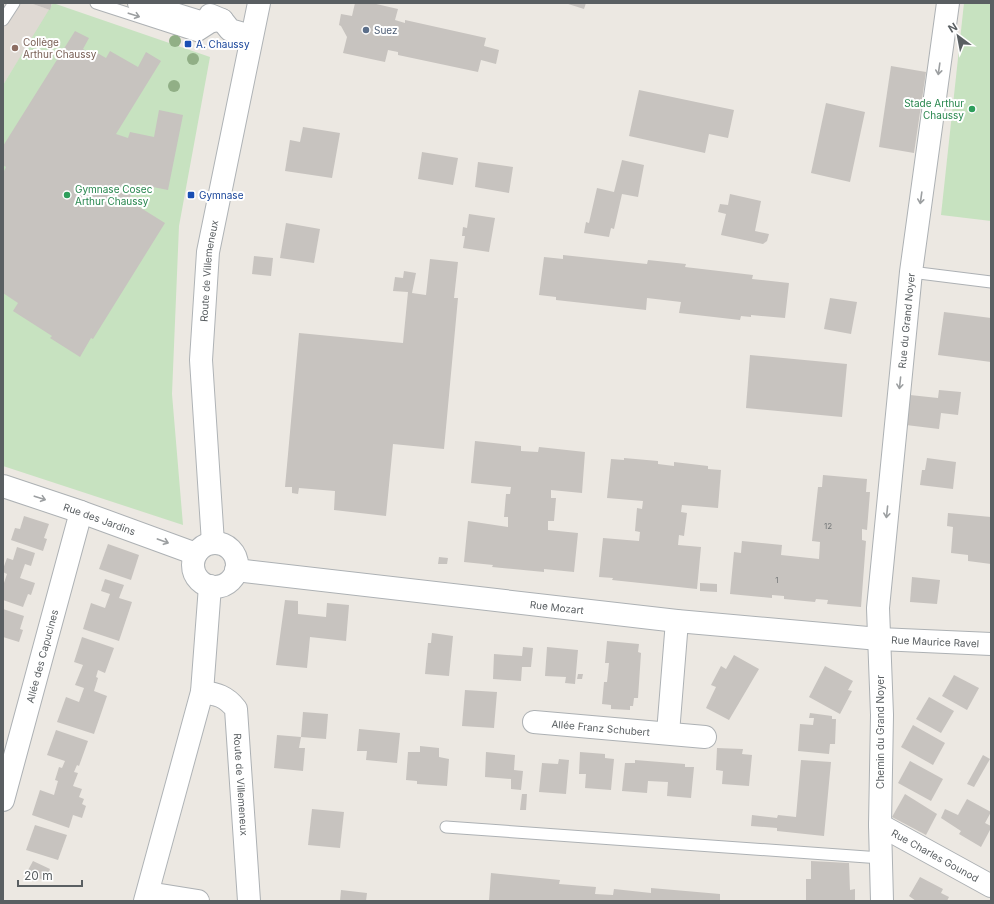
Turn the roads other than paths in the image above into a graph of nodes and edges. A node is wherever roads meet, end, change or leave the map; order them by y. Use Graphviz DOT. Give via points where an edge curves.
graph roads {
  1 [pos="14,3"];
  2 [pos="96,3"];
  3 [pos="139,3"];
  4 [pos="182,3"];
  5 [pos="258,3"];
  6 [pos="948,3"];
  7 [pos="3,20"];
  8 [pos="222,20"];
  9 [pos="251,36"];
  10 [pos="911,272"];
  11 [pos="991,282"];
  12 [pos="3,486"];
  13 [pos="82,512"];
  14 [pos="205,548"];
  15 [pos="236,570"];
  16 [pos="210,586"];
  17 [pos="676,621"];
  18 [pos="879,640"];
  19 [pos="991,644"];
  20 [pos="202,692"];
  21 [pos="534,722"];
  22 [pos="668,733"];
  23 [pos="705,737"];
  24 [pos="3,800"];
  25 [pos="880,825"];
  26 [pos="446,827"];
  27 [pos="881,858"];
  28 [pos="991,886"];
  29 [pos="146,897"];
  30 [pos="198,901"];
  31 [pos="249,901"];
  32 [pos="882,901"];
  1 -- 7 [label="lane"];
  2 -- 8 [label="lane, one-way" via="198,36"];
  3 -- 8 [label="street" via="200,22"];
  4 -- 8 [label="street"];
  5 -- 9 [label="street, Route de Villemeneux"];
  6 -- 10 [label="street, Rue du Grand Noyer, one-way"];
  8 -- 9 [label="street" via="230,30"];
  9 -- 14 [label="street, Route de Villemeneux" via="208,252 201,360"];
  10 -- 11 [label="lane"];
  10 -- 18 [label="street, Rue du Grand Noyer, one-way" via="878,608"];
  12 -- 13 [label="street, Rue des Jardins, one-way"];
  13 -- 14 [label="street, Rue des Jardins, one-way"];
  13 -- 24 [label="street, Allée des Capucines"];
  14 -- 15 [label="street" via="226,546 232,551 237,563"];
  14 -- 16 [label="street" via="193,563 196,575 204,584"];
  15 -- 16 [label="street" via="223,584"];
  15 -- 17 [label="street, Rue Mozart"];
  16 -- 20 [label="street"];
  17 -- 18 [label="street, Rue Mozart"];
  17 -- 22 [label="street"];
  18 -- 19 [label="street, Rue Maurice Ravel"];
  18 -- 25 [label="street, Chemin du Grand Noyer" via="882,715"];
  20 -- 29 [label="street"];
  20 -- 31 [label="street, Route de Villemeneux" via="221,695 236,709"];
  21 -- 22 [label="street, Allée Franz Schubert"];
  22 -- 23 [label="street, Allée Franz Schubert"];
  25 -- 27 [label="street"];
  25 -- 28 [label="street, Rue Charles Gounod"];
  26 -- 27 [label="lane"];
  27 -- 32 [label="street"];
  29 -- 30 [label="street"];
}
